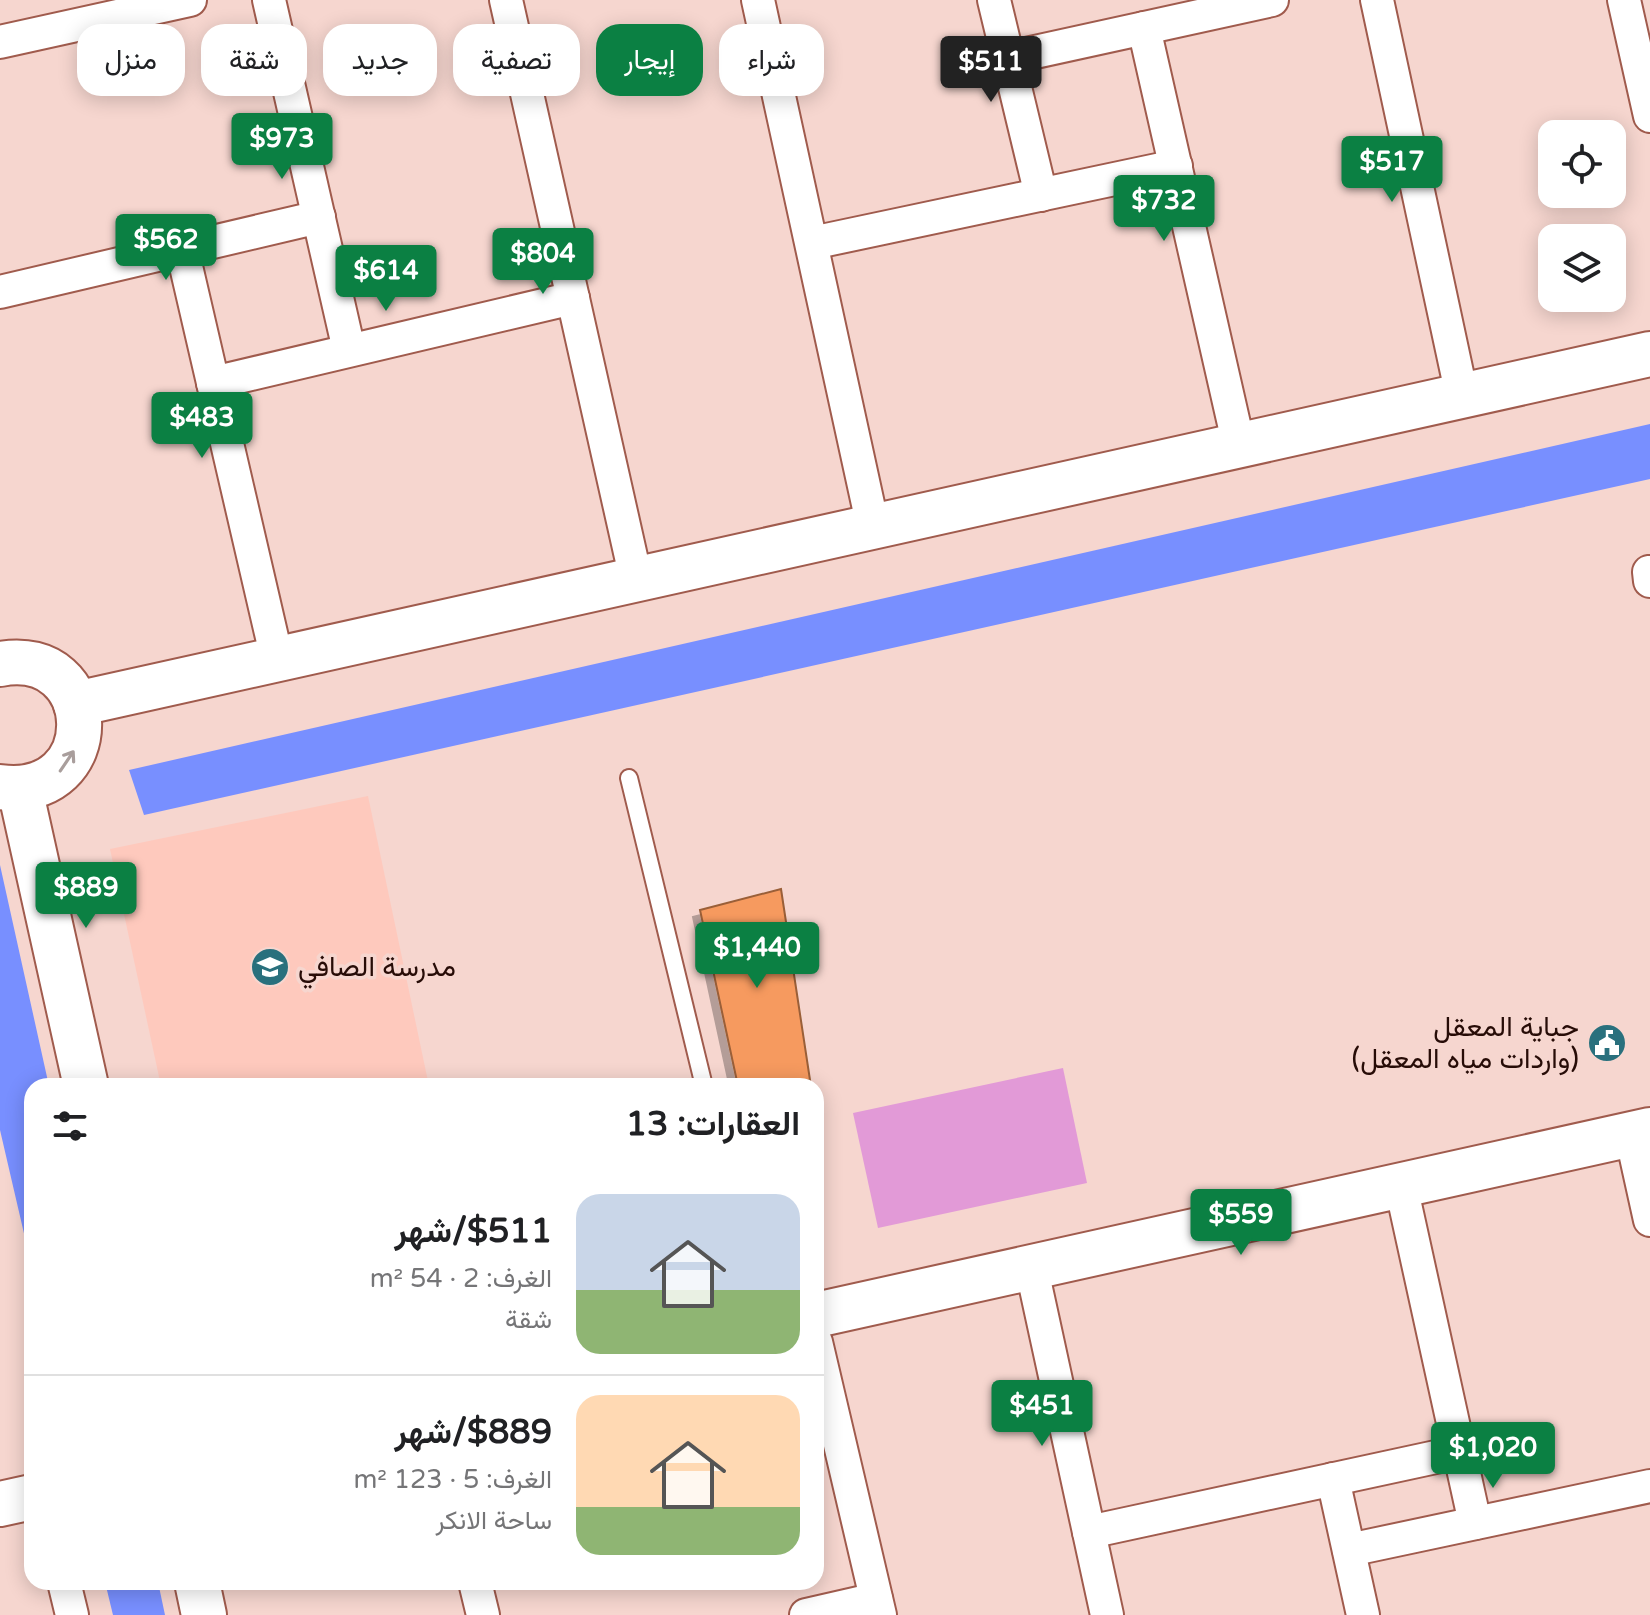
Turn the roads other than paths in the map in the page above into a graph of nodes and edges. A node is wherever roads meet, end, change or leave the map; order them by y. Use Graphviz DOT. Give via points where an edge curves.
graph roads {
  1 [pos="190,0"];
  2 [pos="269,0"];
  3 [pos="506,0"];
  4 [pos="758,0"];
  5 [pos="994,0"];
  6 [pos="1272,0"];
  7 [pos="1377,0"];
  8 [pos="1624,0"];
  9 [pos="1144,28"];
  10 [pos="0,42"];
  11 [pos="1644,57"];
  12 [pos="1008,58"];
  13 [pos="1650,116"];
  14 [pos="1176,166"];
  15 [pos="1041,195"];
  16 [pos="319,217"];
  17 [pos="812,243"];
  18 [pos="182,249"];
  19 [pos="0,292"];
  20 [pos="573,298"];
  21 [pos="349,350"];
  22 [pos="1650,354"];
  23 [pos="213,383"];
  24 [pos="1462,396"];
  25 [pos="1239,446"];
  26 [pos="873,527"];
  27 [pos="1649,572"];
  28 [pos="636,579"];
  29 [pos="1650,581"];
  30 [pos="1,658"];
  31 [pos="277,659"];
  32 [pos="76,704"];
  33 [pos="629,778"];
  34 [pos="10,788"];
  35 [pos="84,1078"];
  36 [pos="702,1078"];
  37 [pos="1640,1132"];
  38 [pos="1401,1186"];
  39 [pos="1650,1220"];
  40 [pos="1032,1270"];
  41 [pos="824,1313"];
  42 [pos="824,1376"];
  43 [pos="1459,1452"];
  44 [pos="1333,1479"];
  45 [pos="1650,1486"];
  46 [pos="24,1499"];
  47 [pos="0,1504"];
  48 [pos="1475,1523"];
  49 [pos="1089,1532"];
  50 [pos="1349,1550"];
  51 [pos="66,1590"];
  52 [pos="199,1590"];
  53 [pos="477,1590"];
  54 [pos="878,1607"];
  55 [pos="72,1615"];
  56 [pos="204,1615"];
  57 [pos="483,1615"];
  58 [pos="806,1615"];
  59 [pos="1107,1615"];
  60 [pos="1363,1615"];
  1 -- 10 [label="street"];
  2 -- 16 [label="street"];
  3 -- 20 [label="street"];
  4 -- 17 [label="street"];
  5 -- 12 [label="street"];
  6 -- 9 [label="street"];
  7 -- 24 [label="street"];
  8 -- 11 [label="street"];
  9 -- 12 [label="street"];
  9 -- 14 [label="street"];
  11 -- 13 [label="street"];
  12 -- 15 [label="street"];
  14 -- 15 [label="street"];
  14 -- 25 [label="street"];
  15 -- 17 [label="street"];
  16 -- 18 [label="street"];
  16 -- 21 [label="street"];
  17 -- 26 [label="street"];
  18 -- 19 [label="street"];
  18 -- 23 [label="street"];
  20 -- 21 [label="street"];
  20 -- 28 [label="street"];
  21 -- 23 [label="street"];
  22 -- 24 [label="street"];
  23 -- 31 [label="street"];
  24 -- 25 [label="street"];
  25 -- 26 [label="street"];
  26 -- 28 [label="street"];
  27 -- 29 [label="street"];
  28 -- 31 [label="street"];
  30 -- 32 [label="street" via="38,665 58,676"];
  31 -- 32 [label="street"];
  34 -- 32 [label="street, one-way" via="39,785 73,757 80,735"];
  33 -- 36 [label="lane"];
  34 -- 35 [label="street"];
  37 -- 38 [label="street"];
  37 -- 39 [label="street"];
  38 -- 40 [label="street"];
  38 -- 43 [label="street"];
  40 -- 41 [label="street"];
  40 -- 49 [label="street"];
  42 -- 54 [label="street"];
  43 -- 44 [label="street"];
  43 -- 48 [label="street"];
  44 -- 49 [label="street"];
  44 -- 50 [label="street"];
  45 -- 48 [label="street"];
  46 -- 47 [label="street"];
  48 -- 50 [label="street"];
  49 -- 59 [label="street"];
  50 -- 60 [label="street"];
  51 -- 55 [label="street"];
  52 -- 56 [label="street"];
  53 -- 57 [label="street"];
  54 -- 58 [label="street"];
}
